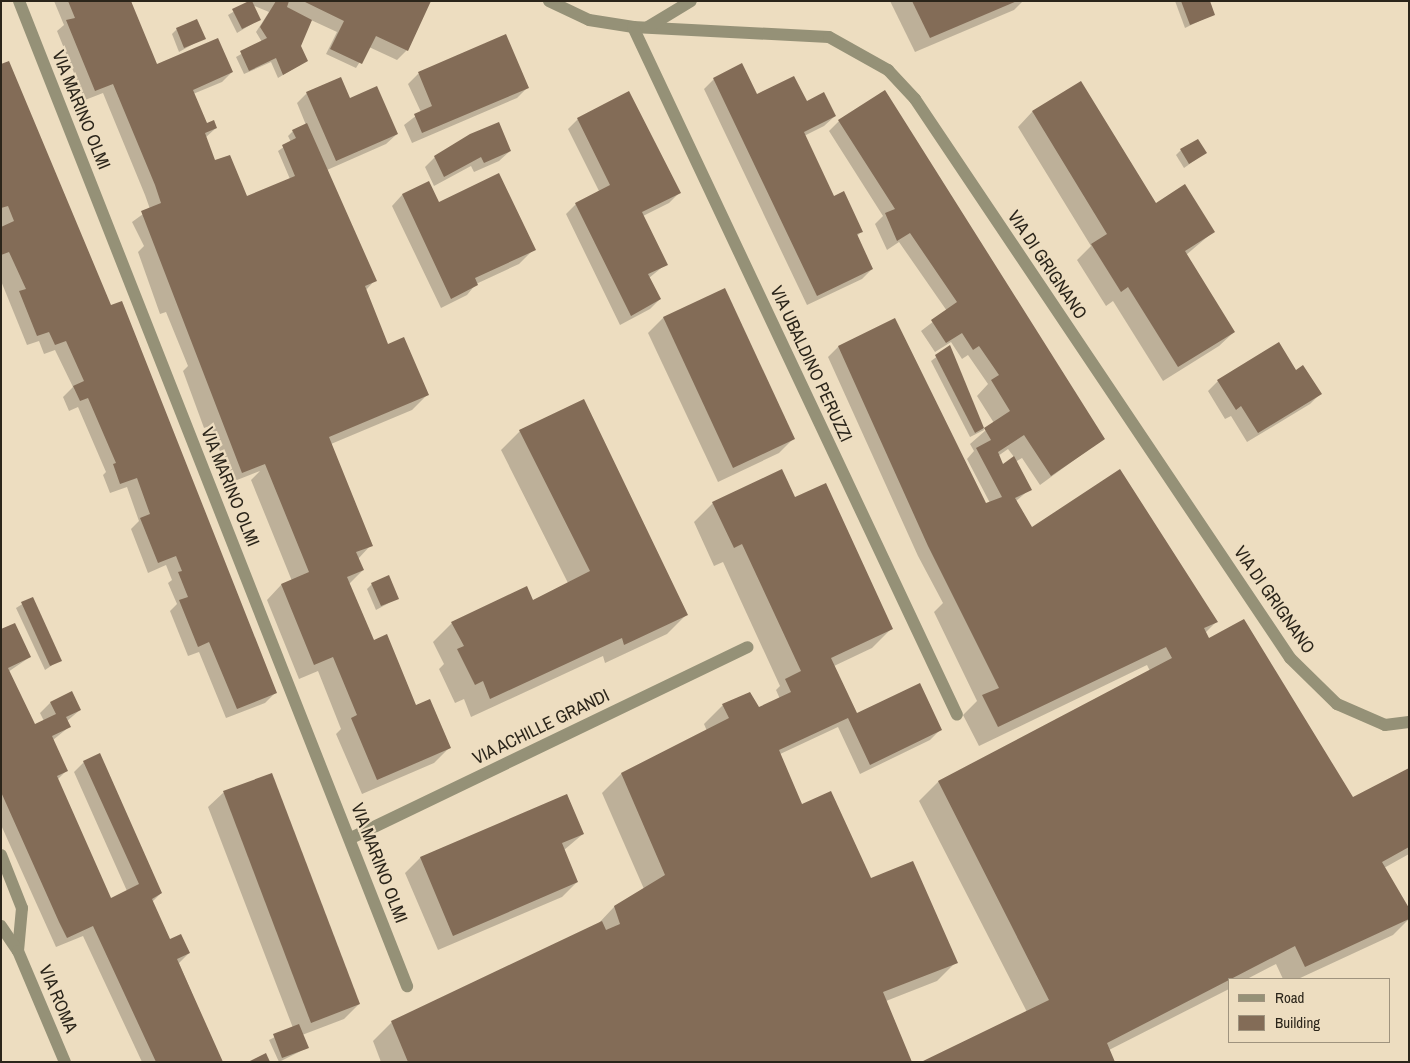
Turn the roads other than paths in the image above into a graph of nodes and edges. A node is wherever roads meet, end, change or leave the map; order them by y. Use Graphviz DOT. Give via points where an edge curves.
graph roads {
  1 [pos="19,1"];
  2 [pos="549,1"];
  3 [pos="692,1"];
  4 [pos="633,27"];
  5 [pos="648,27"];
  6 [pos="747,646"];
  7 [pos="957,715"];
  8 [pos="1409,722"];
  9 [pos="351,838"];
  10 [pos="1,855"];
  11 [pos="1,926"];
  12 [pos="18,951"];
  13 [pos="407,986"];
  14 [pos="65,1062"];
  1 -- 9 [label="street, VIA MARINO OLMI"];
  2 -- 4 [label="street, VIA DI GRIGNANO" via="589,20"];
  3 -- 5 [label="street"];
  4 -- 5 [label="street, VIA DI GRIGNANO"];
  4 -- 7 [label="street, VIA UBALDINO PERUZZI"];
  5 -- 8 [label="street, VIA DI GRIGNANO" via="829,37 888,70 915,99 1290,658 1337,704 1385,725"];
  6 -- 9 [label="street, VIA ACHILLE GRANDI"];
  9 -- 13 [label="street, VIA MARINO OLMI"];
  10 -- 12 [label="street, VIA ROMA" via="22,908"];
  11 -- 12 [label="street, VIA ROMA"];
  12 -- 14 [label="street, VIA ROMA"];
}
